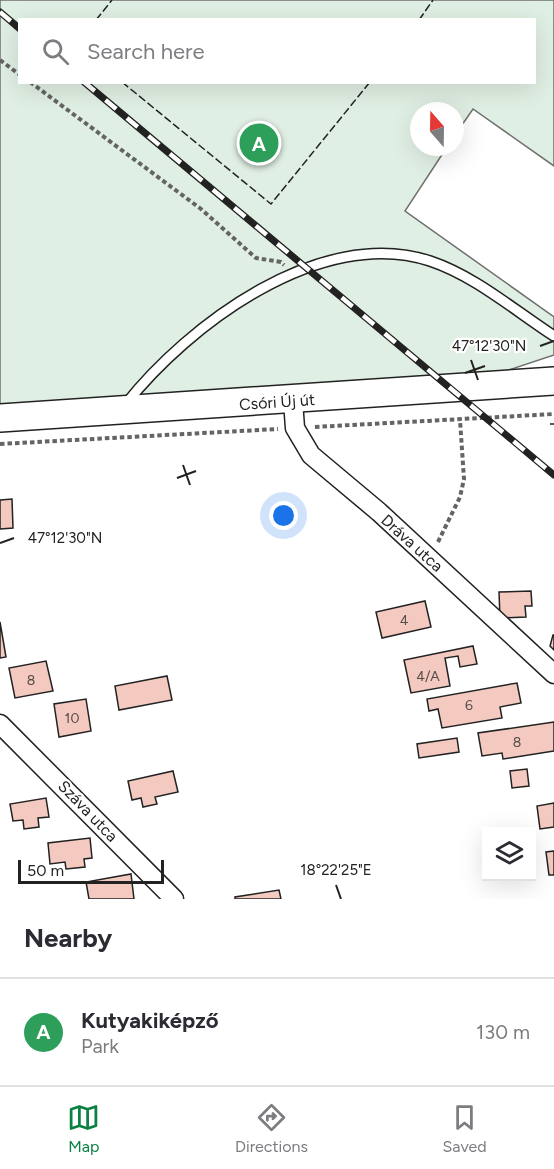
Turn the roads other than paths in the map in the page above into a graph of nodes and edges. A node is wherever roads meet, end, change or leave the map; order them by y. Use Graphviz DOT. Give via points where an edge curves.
graph roads {
  1 [pos="554,336"];
  2 [pos="554,381"];
  3 [pos="293,401"];
  4 [pos="120,411"];
  5 [pos="0,418"];
  6 [pos="554,674"];
  7 [pos="0,724"];
  8 [pos="174,899"];
  1 -- 4 [label="lane" via="476,283 427,260 374,254 347,257 294,273 225,310 141,385"];
  2 -- 3 [label="main road, Csóri Új út"];
  3 -- 4 [label="main road, Csóri Új út"];
  3 -- 6 [label="street, Dráva utca" via="295,428 311,455"];
  4 -- 5 [label="main road, Csóri Új út"];
  7 -- 8 [label="street, Száva utca"];
}
